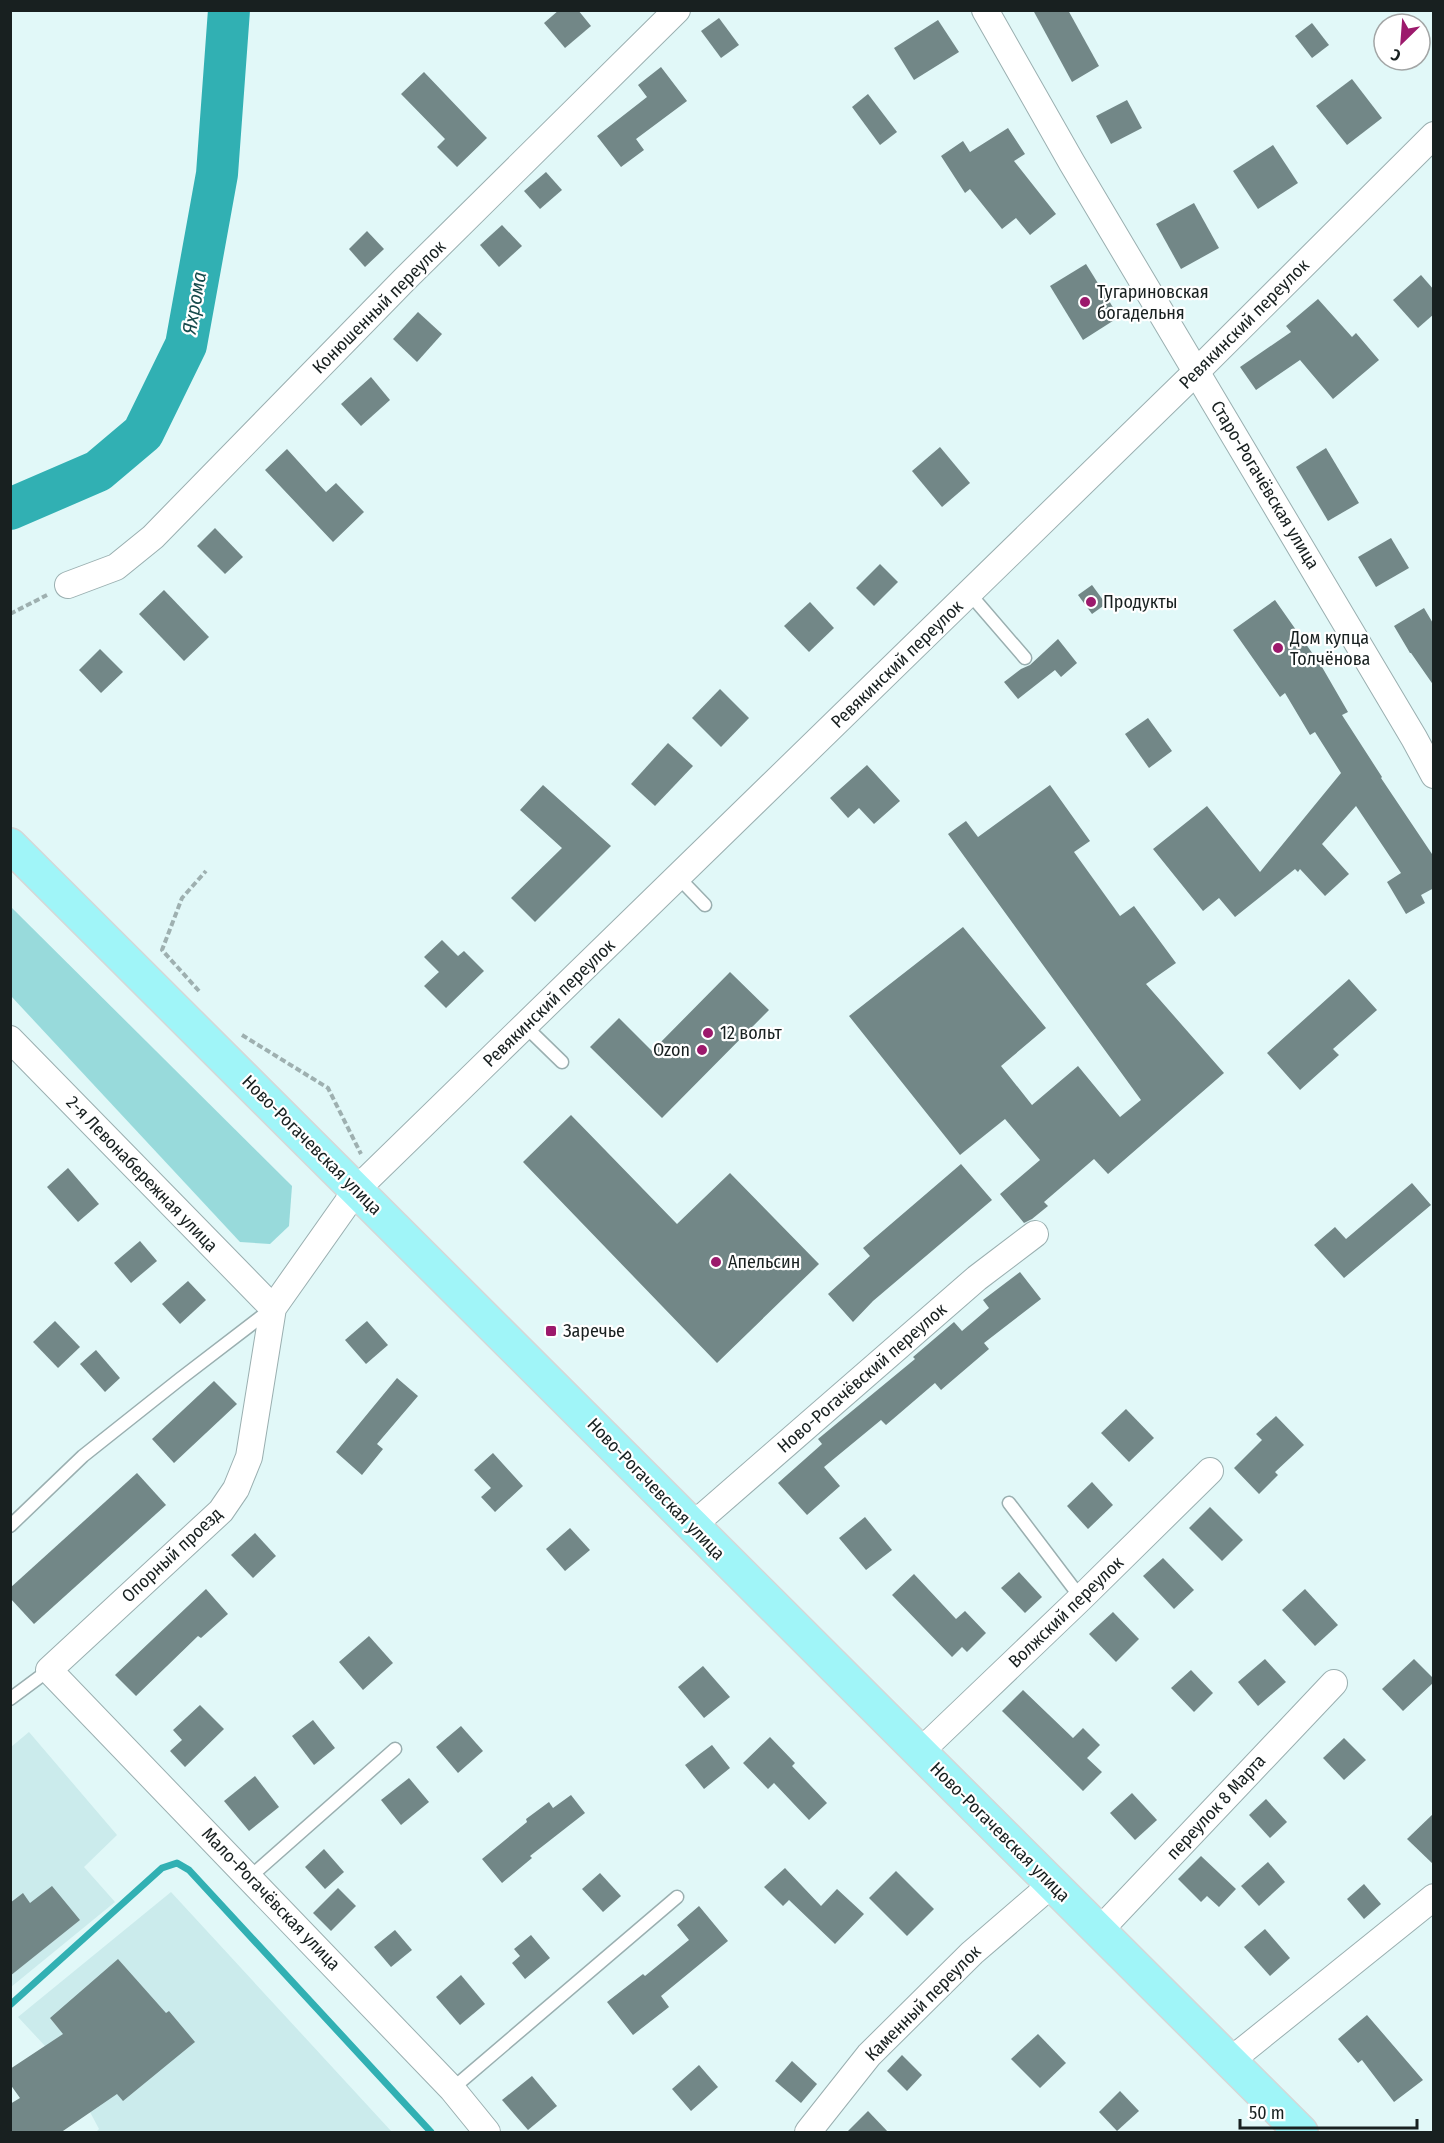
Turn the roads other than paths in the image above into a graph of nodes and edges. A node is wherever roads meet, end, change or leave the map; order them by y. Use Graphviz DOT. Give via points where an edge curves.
graph roads {
  1 [pos="677,10"];
  2 [pos="985,10"];
  3 [pos="1434,135"];
  4 [pos="1197,371"];
  5 [pos="68,585"];
  6 [pos="969,593"];
  7 [pos="1025,658"];
  8 [pos="1434,775"];
  9 [pos="10,845"];
  10 [pos="678,877"];
  11 [pos="705,905"];
  12 [pos="525,1026"];
  13 [pos="10,1039"];
  14 [pos="562,1062"];
  15 [pos="364,1183"];
  16 [pos="1035,1234"];
  17 [pos="273,1308"];
  18 [pos="1210,1471"];
  19 [pos="1010,1503"];
  20 [pos="10,1526"];
  21 [pos="692,1526"];
  22 [pos="1081,1598"];
  23 [pos="49,1670"];
  24 [pos="1334,1683"];
  25 [pos="10,1699"];
  26 [pos="395,1749"];
  27 [pos="920,1752"];
  28 [pos="250,1876"];
  29 [pos="1051,1885"];
  30 [pos="677,1897"];
  31 [pos="1434,1898"];
  32 [pos="1099,1931"];
  33 [pos="1230,2061"];
  34 [pos="452,2089"];
  35 [pos="488,2133"];
  36 [pos="808,2133"];
  37 [pos="1301,2133"];
  1 -- 5 [label="street, Конюшенный переулок" via="404,280 153,537 116,567"];
  2 -- 4 [label="street, Старо-Рогачёвская улица"];
  3 -- 4 [label="street, Ревякинский переулок"];
  4 -- 6 [label="street, Ревякинский переулок"];
  4 -- 8 [label="street, Старо-Рогачёвская улица"];
  6 -- 7 [label="lane"];
  6 -- 10 [label="street, Ревякинский переулок"];
  9 -- 15 [label="main road, Ново-Рогачевская улица"];
  10 -- 11 [label="lane"];
  10 -- 12 [label="street, Ревякинский переулок"];
  12 -- 14 [label="lane"];
  12 -- 15 [label="street, Ревякинский переулок"];
  13 -- 17 [label="street, 2-я Левонабережная улица"];
  15 -- 17 [label="street, Ревякинский переулок"];
  15 -- 21 [label="main road, Ново-Рогачевская улица"];
  16 -- 21 [label="street, Ново-Рогачёвский переулок" via="977,1278"];
  17 -- 20 [label="lane" via="83,1456"];
  17 -- 23 [label="street, Опорный проезд" via="249,1456 236,1489 221,1511"];
  18 -- 22 [label="street, Волжский переулок"];
  19 -- 22 [label="lane"];
  21 -- 27 [label="main road, Ново-Рогачевская улица"];
  22 -- 27 [label="street, Волжский переулок"];
  23 -- 25 [label="lane"];
  23 -- 28 [label="street, Мало-Рогачёвская улица"];
  24 -- 32 [label="street, переулок 8 Марта"];
  26 -- 28 [label="lane"];
  27 -- 29 [label="main road, Ново-Рогачевская улица"];
  28 -- 34 [label="street, Мало-Рогачёвская улица"];
  29 -- 32 [label="main road, Ново-Рогачевская улица"];
  29 -- 36 [label="street, Каменный переулок" via="972,1953 869,2055"];
  30 -- 34 [label="lane"];
  31 -- 33 [label="street"];
  32 -- 33 [label="main road, Ново-Рогачевская улица"];
  33 -- 37 [label="main road, Ново-Рогачевская улица"];
  34 -- 35 [label="street, Мало-Рогачёвская улица"];
}
